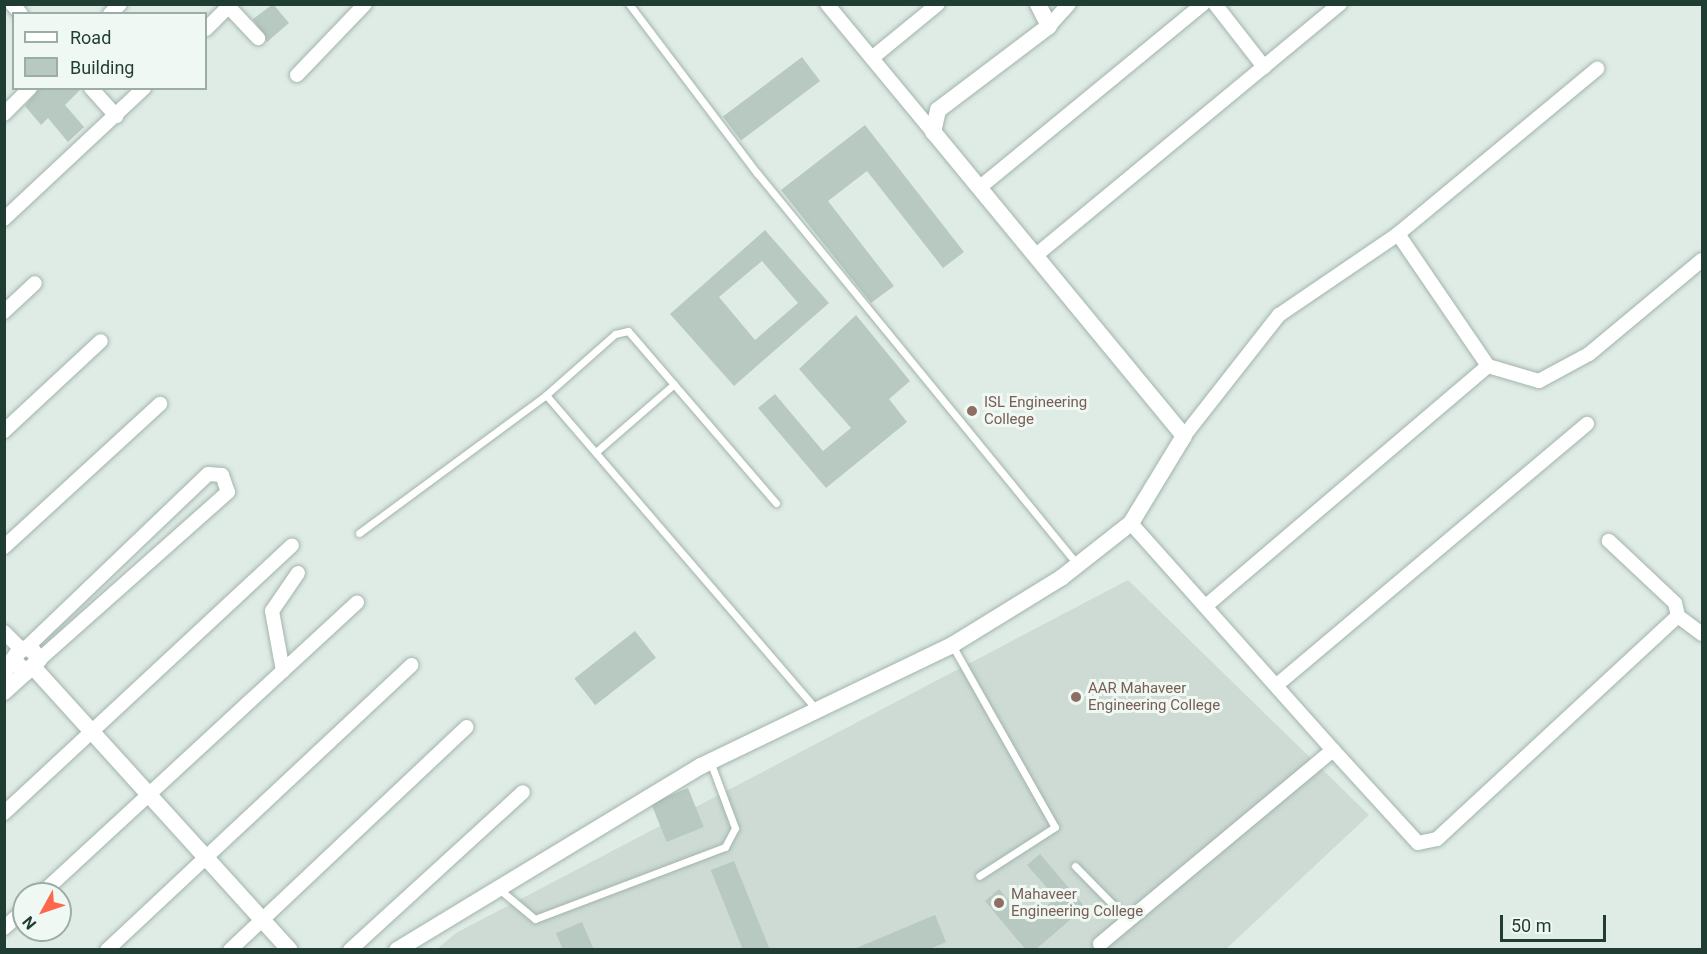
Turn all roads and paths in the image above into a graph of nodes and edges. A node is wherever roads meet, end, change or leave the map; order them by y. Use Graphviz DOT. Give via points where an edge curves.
graph roads {
  1 [pos="365,4"];
  2 [pos="629,4"];
  3 [pos="827,4"];
  4 [pos="938,4"];
  5 [pos="1038,4"];
  6 [pos="1069,4"];
  7 [pos="1203,4"];
  8 [pos="1215,4"];
  9 [pos="1340,4"];
  10 [pos="12,5"];
  11 [pos="227,6"];
  12 [pos="4,12"];
  13 [pos="1049,26"];
  14 [pos="207,28"];
  15 [pos="258,38"];
  16 [pos="872,58"];
  17 [pos="1264,67"];
  18 [pos="1597,69"];
  19 [pos="297,75"];
  20 [pos="28,90"];
  21 [pos="93,90"];
  22 [pos="142,90"];
  23 [pos="4,114"];
  24 [pos="116,116"];
  25 [pos="933,132"];
  26 [pos="979,188"];
  27 [pos="4,219"];
  28 [pos="1398,234"];
  29 [pos="1035,256"];
  30 [pos="1702,260"];
  31 [pos="35,283"];
  32 [pos="4,312"];
  33 [pos="101,341"];
  34 [pos="1488,366"];
  35 [pos="674,384"];
  36 [pos="546,395"];
  37 [pos="160,404"];
  38 [pos="1587,424"];
  39 [pos="4,431"];
  40 [pos="1184,436"];
  41 [pos="597,451"];
  42 [pos="776,503"];
  43 [pos="1131,523"];
  44 [pos="359,533"];
  45 [pos="1609,540"];
  46 [pos="292,546"];
  47 [pos="4,547"];
  48 [pos="1078,565"];
  49 [pos="298,573"];
  50 [pos="357,602"];
  51 [pos="1207,605"];
  52 [pos="1678,616"];
  53 [pos="4,632"];
  54 [pos="1702,634"];
  55 [pos="952,645"];
  56 [pos="24,662"];
  57 [pos="411,665"];
  58 [pos="283,671"];
  59 [pos="1278,684"];
  60 [pos="4,692"];
  61 [pos="816,709"];
  62 [pos="467,728"];
  63 [pos="93,733"];
  64 [pos="1332,750"];
  65 [pos="710,761"];
  66 [pos="523,792"];
  67 [pos="150,795"];
  68 [pos="4,813"];
  69 [pos="207,858"];
  70 [pos="1075,866"];
  71 [pos="979,876"];
  72 [pos="54,882"];
  73 [pos="497,887"];
  74 [pos="262,919"];
  75 [pos="1128,920"];
  76 [pos="1100,944"];
  77 [pos="107,950"];
  78 [pos="230,950"];
  79 [pos="290,950"];
  80 [pos="350,950"];
  81 [pos="398,950"];
  1 -- 19 [label="street"];
  2 -- 48 [label="lane" via="772,191"];
  3 -- 16 [label="street"];
  4 -- 16 [label="street"];
  5 -- 13 [label="street"];
  6 -- 13 [label="street"];
  7 -- 26 [label="street"];
  8 -- 17 [label="street"];
  9 -- 17 [label="street"];
  10 -- 12 [label="street"];
  11 -- 14 [label="street"];
  11 -- 15 [label="street"];
  13 -- 25 [label="street" via="938,110"];
  16 -- 25 [label="street"];
  17 -- 29 [label="street"];
  18 -- 28 [label="street"];
  20 -- 23 [label="street"];
  21 -- 24 [label="street"];
  22 -- 24 [label="street"];
  24 -- 27 [label="street"];
  25 -- 26 [label="street"];
  26 -- 29 [label="street"];
  28 -- 34 [label="street"];
  28 -- 40 [label="street" via="1279,315"];
  29 -- 40 [label="street"];
  30 -- 34 [label="street" via="1566,370 1539,381"];
  31 -- 32 [label="street"];
  33 -- 39 [label="street"];
  34 -- 51 [label="street"];
  35 -- 36 [label="lane" via="634,335 621,330"];
  35 -- 41 [label="lane"];
  35 -- 42 [label="lane"];
  36 -- 41 [label="lane"];
  36 -- 44 [label="lane"];
  37 -- 47 [label="street"];
  38 -- 59 [label="street"];
  40 -- 43 [label="street"];
  41 -- 61 [label="lane"];
  43 -- 48 [label="street"];
  43 -- 51 [label="street"];
  45 -- 52 [label="street" via="1675,603"];
  46 -- 63 [label="street"];
  48 -- 55 [label="street"];
  49 -- 58 [label="street" via="272,611"];
  50 -- 58 [label="street"];
  51 -- 59 [label="street"];
  52 -- 54 [label="street"];
  52 -- 64 [label="street" via="1426,844 1418,843"];
  53 -- 56 [label="street"];
  55 -- 61 [label="street"];
  55 -- 71 [label="lane" via="1055,827"];
  56 -- 56 [label="street" via="208,474 222,475 228,492"];
  56 -- 60 [label="street"];
  56 -- 63 [label="street"];
  57 -- 69 [label="street"];
  58 -- 67 [label="street"];
  59 -- 64 [label="street"];
  61 -- 65 [label="street"];
  62 -- 74 [label="street"];
  63 -- 67 [label="street"];
  63 -- 68 [label="street"];
  64 -- 75 [label="street"];
  65 -- 73 [label="street"];
  65 -- 73 [label="lane" via="735,828 725,847 535,919"];
  66 -- 80 [label="street"];
  67 -- 69 [label="street"];
  67 -- 72 [label="street"];
  69 -- 74 [label="street"];
  69 -- 77 [label="street"];
  70 -- 75 [label="lane"];
  73 -- 81 [label="street"];
  74 -- 78 [label="street"];
  74 -- 79 [label="street"];
  75 -- 76 [label="street"];
}
